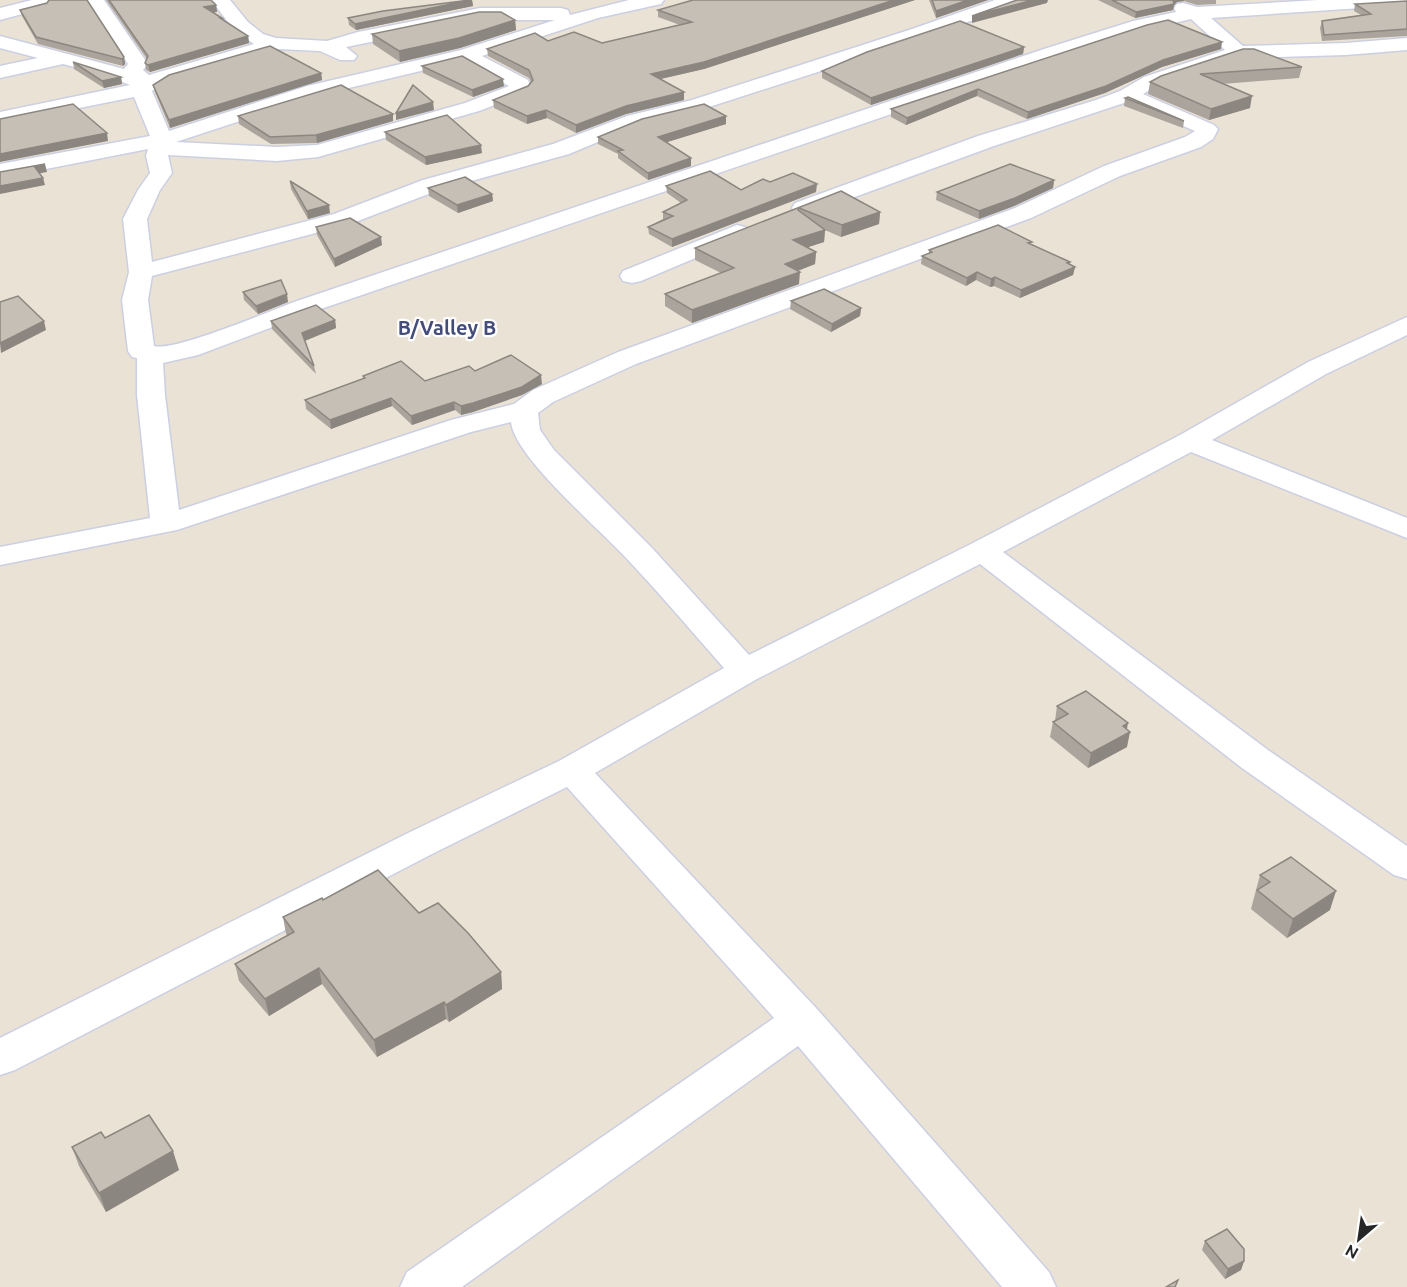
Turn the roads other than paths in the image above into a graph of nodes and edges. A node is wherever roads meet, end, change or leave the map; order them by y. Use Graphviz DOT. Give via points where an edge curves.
graph roads {
  1 [pos="46,0"];
  2 [pos="95,0"];
  3 [pos="220,0"];
  4 [pos="655,0"];
  5 [pos="1012,0"];
  6 [pos="1166,0"];
  7 [pos="1407,0"];
  8 [pos="593,13"];
  9 [pos="1195,13"];
  10 [pos="0,14"];
  11 [pos="0,42"];
  12 [pos="278,43"];
  13 [pos="1407,44"];
  14 [pos="330,46"];
  15 [pos="1238,51"];
  16 [pos="466,55"];
  17 [pos="63,59"];
  18 [pos="0,72"];
  19 [pos="376,77"];
  20 [pos="144,87"];
  21 [pos="1127,95"];
  22 [pos="0,118"];
  23 [pos="160,144"];
  24 [pos="0,171"];
  25 [pos="783,215"];
  26 [pos="752,227"];
  27 [pos="141,272"];
  28 [pos="632,276"];
  29 [pos="1407,324"];
  30 [pos="150,355"];
  31 [pos="525,410"];
  32 [pos="1190,441"];
  33 [pos="166,524"];
  34 [pos="1407,529"];
  35 [pos="982,551"];
  36 [pos="0,556"];
  37 [pos="745,671"];
  38 [pos="572,770"];
  39 [pos="1407,865"];
  40 [pos="802,1021"];
  41 [pos="0,1058"];
  42 [pos="424,1287"];
  43 [pos="1032,1287"];
  1 -- 10 [label="street"];
  2 -- 20 [label="street" via="138,64 133,71"];
  3 -- 12 [label="street" via="253,37"];
  4 -- 8 [label="street"];
  5 -- 27 [label="street" via="699,104 634,120 561,149 431,185 342,219"];
  6 -- 9 [label="street"];
  7 -- 9 [label="street"];
  8 -- 14 [label="street" via="480,14"];
  8 -- 16 [label="street"];
  9 -- 15 [label="street"];
  9 -- 30 [label="street" via="1140,25 1051,53 189,349"];
  11 -- 17 [label="street"];
  12 -- 14 [label="street"];
  12 -- 20 [label="street" via="162,76"];
  13 -- 15 [label="street"];
  14 -- 19 [label="street"];
  15 -- 21 [label="street" via="1151,81"];
  16 -- 19 [label="street"];
  16 -- 23 [label="street" via="521,84 521,88 472,107 318,151 277,154"];
  17 -- 18 [label="street"];
  17 -- 20 [label="street" via="114,72"];
  19 -- 23 [label="street" via="251,109"];
  20 -- 22 [label="street"];
  20 -- 23 [label="street"];
  21 -- 25 [label="street" via="986,141"];
  21 -- 31 [label="street" via="1195,122 1207,129 1205,134 1166,154 1112,171 1023,213 627,358 543,396"];
  23 -- 24 [label="street"];
  23 -- 27 [label="street" via="161,173 135,219"];
  26 -- 28 [label="street"];
  27 -- 30 [label="street" via="136,310 141,351"];
  29 -- 32 [label="street" via="1317,368"];
  30 -- 33 [label="street"];
  31 -- 33 [label="street" via="461,426"];
  31 -- 37 [label="street" via="526,430 543,456 641,555"];
  32 -- 34 [label="street"];
  32 -- 35 [label="street"];
  33 -- 36 [label="street"];
  35 -- 37 [label="street"];
  35 -- 39 [label="street" via="1255,759"];
  37 -- 38 [label="street"];
  38 -- 40 [label="street"];
  38 -- 41 [label="street"];
  40 -- 42 [label="street"];
  40 -- 43 [label="street"];
}
